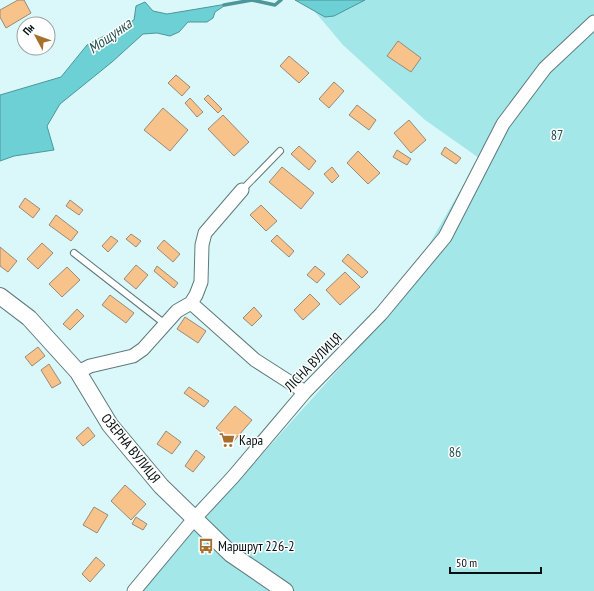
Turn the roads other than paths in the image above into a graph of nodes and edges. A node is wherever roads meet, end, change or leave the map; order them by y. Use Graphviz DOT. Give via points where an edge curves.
graph roads {
  1 [pos="594,22"];
  2 [pos="280,151"];
  3 [pos="242,190"];
  4 [pos="74,253"];
  5 [pos="0,296"];
  6 [pos="191,303"];
  7 [pos="165,324"];
  8 [pos="78,372"];
  9 [pos="305,392"];
  10 [pos="194,518"];
  11 [pos="134,591"];
  12 [pos="285,591"];
  1 -- 9 [label="street, ЛІСНА ВУЛИЦЯ" via="545,68 503,124 445,237 381,314"];
  2 -- 3 [label="lane"];
  3 -- 6 [label="street" via="205,233 202,245 201,282"];
  4 -- 7 [label="lane"];
  5 -- 8 [label="street, ОЗЕРНА ВУЛИЦЯ" via="29,318"];
  6 -- 7 [label="street" via="177,311"];
  6 -- 9 [label="street" via="255,360"];
  7 -- 8 [label="street" via="143,349 133,356 90,366"];
  8 -- 10 [label="street, ОЗЕРНА ВУЛИЦЯ" via="110,425 161,486"];
  9 -- 10 [label="street, ЛІСНА ВУЛИЦЯ"];
  10 -- 11 [label="street, ЛІСНА ВУЛИЦЯ"];
  10 -- 12 [label="street, ОЗЕРНА ВУЛИЦЯ" via="231,554"];
}
